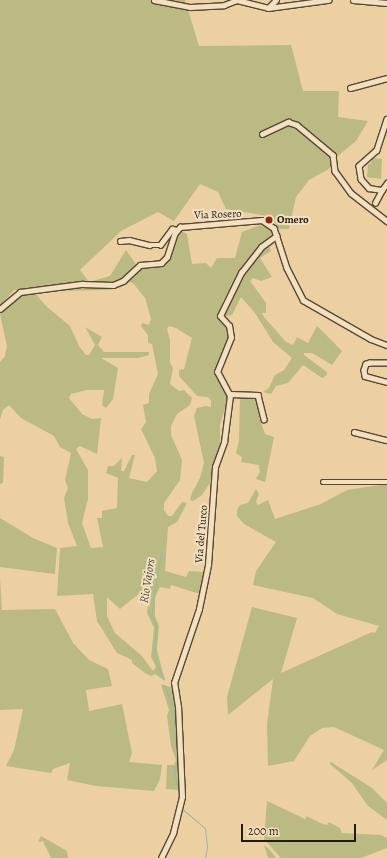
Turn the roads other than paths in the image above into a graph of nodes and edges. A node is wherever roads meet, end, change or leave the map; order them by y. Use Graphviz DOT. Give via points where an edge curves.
graph roads {
  1 [pos="154,0"];
  2 [pos="276,0"];
  3 [pos="328,0"];
  4 [pos="352,0"];
  5 [pos="387,3"];
  6 [pos="268,8"];
  7 [pos="387,78"];
  8 [pos="350,88"];
  9 [pos="387,119"];
  10 [pos="262,134"];
  11 [pos="387,184"];
  12 [pos="382,190"];
  13 [pos="373,206"];
  14 [pos="387,221"];
  15 [pos="177,230"];
  16 [pos="276,236"];
  17 [pos="120,241"];
  18 [pos="0,309"];
  19 [pos="387,345"];
  20 [pos="387,363"];
  21 [pos="387,382"];
  22 [pos="230,394"];
  23 [pos="264,419"];
  24 [pos="354,432"];
  25 [pos="387,440"];
  26 [pos="322,482"];
  27 [pos="387,482"];
  28 [pos="161,858"];
  1 -- 6 [label="street" via="190,7 224,5 237,0"];
  2 -- 6 [label="street"];
  3 -- 6 [label="street"];
  4 -- 5 [label="street"];
  7 -- 8 [label="street"];
  9 -- 12 [label="street" via="377,150 359,166 361,179 369,188"];
  10 -- 13 [label="street" via="288,122 297,124 334,155 335,171 345,186"];
  11 -- 12 [label="street"];
  12 -- 13 [label="street"];
  13 -- 14 [label="street"];
  15 -- 16 [label="street, Via Rosero" via="188,225 262,220 274,228"];
  15 -- 17 [label="street" via="172,229 160,245"];
  15 -- 18 [label="street" via="167,257 162,263 140,265 123,281 113,285 82,284 20,292"];
  16 -- 19 [label="street, Via Rosero" via="287,268 303,300 364,336"];
  16 -- 22 [label="street" via="261,247 241,273 221,310 220,316 229,326 231,338 218,372"];
  20 -- 21 [label="street" via="366,364 364,370 365,376"];
  22 -- 23 [label="street" via="258,394"];
  22 -- 28 [label="street, Via del Turco" via="224,442 215,467 208,565 199,609 174,683 178,707 182,797 173,833"];
  24 -- 25 [label="street"];
  26 -- 27 [label="street"];
}
